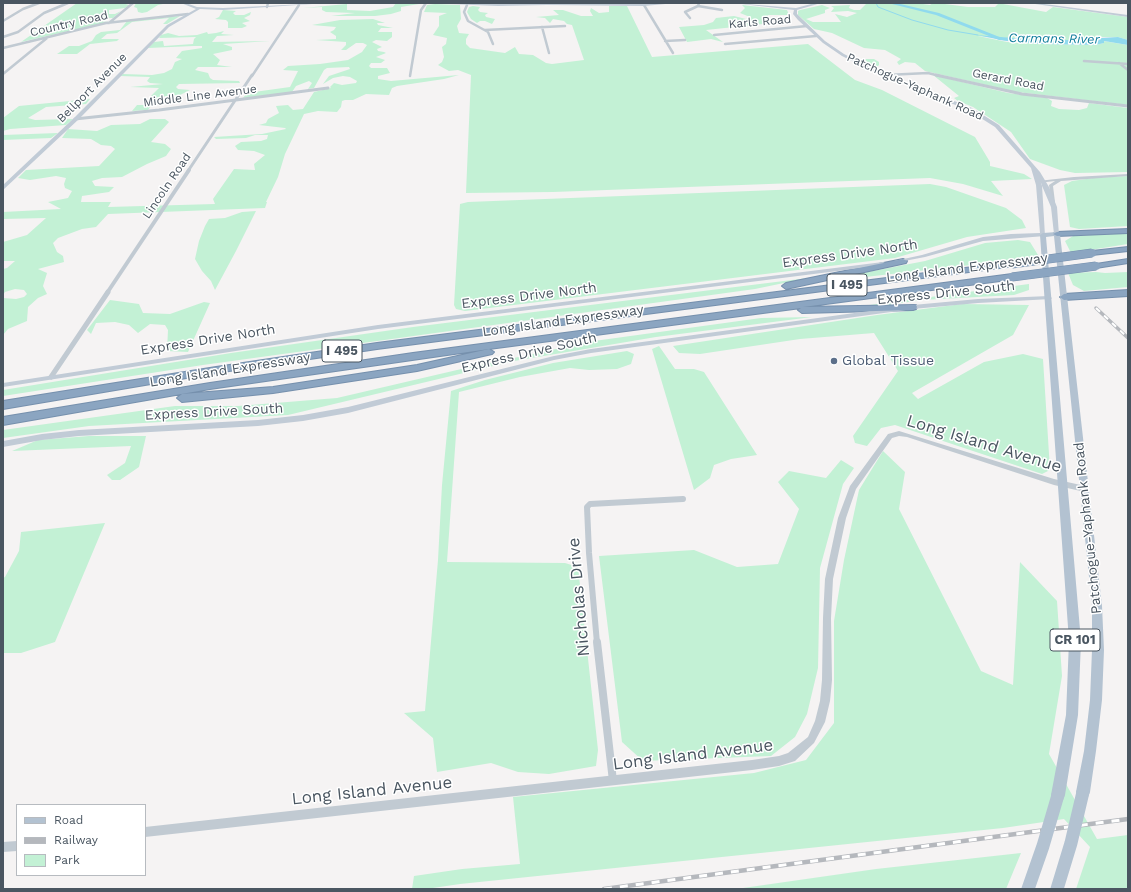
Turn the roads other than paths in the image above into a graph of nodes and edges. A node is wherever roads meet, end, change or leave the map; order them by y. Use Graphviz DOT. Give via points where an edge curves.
graph roads {
  1 [pos="39,3"];
  2 [pos="68,3"];
  3 [pos="133,3"];
  4 [pos="268,3"];
  5 [pos="325,3"];
  6 [pos="426,3"];
  7 [pos="674,3"];
  8 [pos="735,3"];
  9 [pos="819,3"];
  10 [pos="1030,3"];
  11 [pos="186,4"];
  12 [pos="698,4"];
  13 [pos="299,5"];
  14 [pos="467,5"];
  15 [pos="644,5"];
  16 [pos="803,6"];
  17 [pos="267,7"];
  18 [pos="200,8"];
  19 [pos="780,8"];
  20 [pos="796,9"];
  21 [pos="722,10"];
  22 [pos="14,14"];
  23 [pos="188,14"];
  24 [pos="7,15"];
  25 [pos="1128,16"];
  26 [pos="690,18"];
  27 [pos="4,20"];
  28 [pos="109,23"];
  29 [pos="565,26"];
  30 [pos="807,26"];
  31 [pos="542,27"];
  32 [pos="484,30"];
  33 [pos="728,34"];
  34 [pos="714,35"];
  35 [pos="732,36"];
  36 [pos="816,36"];
  37 [pos="3,37"];
  38 [pos="47,38"];
  39 [pos="736,39"];
  40 [pos="685,40"];
  41 [pos="665,41"];
  42 [pos="740,42"];
  43 [pos="492,44"];
  44 [pos="725,44"];
  45 [pos="3,51"];
  46 [pos="548,53"];
  47 [pos="673,53"];
  48 [pos="1084,61"];
  49 [pos="1119,63"];
  50 [pos="1128,64"];
  51 [pos="1128,70"];
  52 [pos="3,74"];
  53 [pos="886,75"];
  54 [pos="410,76"];
  55 [pos="328,88"];
  56 [pos="236,100"];
  57 [pos="1128,106"];
  58 [pos="75,119"];
  59 [pos="1033,169"];
  60 [pos="1038,173"];
  61 [pos="1128,175"];
  62 [pos="1064,179"];
  63 [pos="1041,182"];
  64 [pos="3,188"];
  65 [pos="1054,207"];
  66 [pos="1128,232"];
  67 [pos="1057,234"];
  68 [pos="1043,235"];
  69 [pos="1128,249"];
  70 [pos="903,261"];
  71 [pos="1128,261"];
  72 [pos="1128,293"];
  73 [pos="1049,298"];
  74 [pos="1064,298"];
  75 [pos="1011,299"];
  76 [pos="683,306"];
  77 [pos="913,307"];
  78 [pos="1050,314"];
  79 [pos="715,316"];
  80 [pos="51,377"];
  81 [pos="3,385"];
  82 [pos="3,405"];
  83 [pos="3,421"];
  84 [pos="3,444"];
  85 [pos="1064,484"];
  86 [pos="1085,489"];
  87 [pos="683,499"];
  88 [pos="613,781"];
  89 [pos="146,832"];
  90 [pos="16,846"];
  91 [pos="3,847"];
  92 [pos="1028,889"];
  93 [pos="1057,889"];
  1 -- 22 [label="street"];
  2 -- 37 [label="street" via="44,13 18,32"];
  3 -- 28 [label="street"];
  4 -- 17 [label="street"];
  5 -- 13 [label="main road"];
  6 -- 14 [label="main road"];
  6 -- 54 [label="street" via="421,10"];
  7 -- 15 [label="main road"];
  8 -- 19 [label="main road"];
  9 -- 16 [label="main road"];
  10 -- 25 [label="main road"];
  11 -- 18 [label="main road"];
  12 -- 21 [label="street"];
  12 -- 26 [label="street" via="685,12"];
  13 -- 17 [label="main road"];
  13 -- 56 [label="street, Lincoln Road"];
  14 -- 15 [label="main road"];
  14 -- 32 [label="street" via="464,12 468,21"];
  15 -- 41 [label="street"];
  16 -- 19 [label="main road"];
  16 -- 20 [label="main road"];
  17 -- 18 [label="main road"];
  18 -- 23 [label="main road, Bellport Avenue"];
  19 -- 20 [label="main road"];
  20 -- 30 [label="main road, Patchogue-Yaphank Road" via="795,16"];
  22 -- 24 [label="street"];
  22 -- 27 [label="street"];
  23 -- 28 [label="street, Country Road"];
  23 -- 58 [label="main road, Bellport Avenue" via="168,26"];
  28 -- 38 [label="street, Country Road"];
  29 -- 31 [label="street"];
  30 -- 33 [label="street, Karls Road"];
  30 -- 36 [label="main road, Patchogue-Yaphank Road"];
  31 -- 32 [label="street"];
  31 -- 46 [label="street"];
  32 -- 43 [label="street" via="490,35"];
  33 -- 34 [label="street, Karls Road"];
  33 -- 35 [label="street"];
  36 -- 42 [label="street"];
  36 -- 53 [label="main road, Patchogue-Yaphank Road" via="838,53"];
  38 -- 45 [label="street, Country Road"];
  38 -- 52 [label="street"];
  39 -- 42 [label="street"];
  40 -- 41 [label="street"];
  41 -- 47 [label="street"];
  42 -- 44 [label="street"];
  48 -- 49 [label="street"];
  49 -- 50 [label="street"];
  49 -- 51 [label="street"];
  53 -- 57 [label="street, Gerard Road" via="928,73 1022,94"];
  53 -- 59 [label="main road, Patchogue-Yaphank Road" via="982,115 1007,136"];
  55 -- 56 [label="street, Middle Line Avenue"];
  56 -- 58 [label="street, Middle Line Avenue"];
  56 -- 80 [label="street, Lincoln Road"];
  58 -- 64 [label="main road, Bellport Avenue"];
  59 -- 60 [label="main road, Patchogue-Yaphank Road"];
  59 -- 63 [label="main road, Patchogue-Yaphank Road"];
  60 -- 62 [label="street"];
  60 -- 63 [label="main road, Patchogue-Yaphank Road"];
  61 -- 62 [label="street"];
  62 -- 63 [label="street"];
  62 -- 65 [label="street" via="1051,186"];
  63 -- 65 [label="main road, Patchogue-Yaphank Road / CR 101"];
  63 -- 68 [label="main road, Patchogue-Yaphank Road / CR 101"];
  65 -- 67 [label="main road, Patchogue-Yaphank Road / CR 101"];
  66 -- 67 [label="highway"];
  67 -- 68 [label="main road, Express Drive North"];
  67 -- 74 [label="main road, Patchogue-Yaphank Road / CR 101"];
  68 -- 70 [label="main road, Express Drive North" via="983,239"];
  68 -- 73 [label="main road, Patchogue-Yaphank Road / CR 101"];
  69 -- 76 [label="highway, Long Island Expressway / I 495, bridge"];
  70 -- 76 [label="highway"];
  70 -- 80 [label="main road, Express Drive North" via="378,327"];
  71 -- 79 [label="highway, Long Island Expressway / I 495, bridge"];
  72 -- 74 [label="highway"];
  73 -- 74 [label="main road, Express Drive South"];
  73 -- 75 [label="main road, Express Drive South"];
  73 -- 78 [label="main road, Patchogue-Yaphank Road / CR 101"];
  74 -- 86 [label="main road, Patchogue-Yaphank Road / CR 101"];
  75 -- 77 [label="main road, Express Drive South"];
  75 -- 78 [label="main road" via="1039,302 1044,304"];
  76 -- 82 [label="highway, Long Island Expressway / I 495" via="346,350"];
  77 -- 79 [label="highway" via="800,310"];
  77 -- 84 [label="main road, Express Drive South" via="573,354 348,410 303,418 66,434"];
  78 -- 85 [label="main road, Patchogue-Yaphank Road / CR 101"];
  79 -- 83 [label="highway, Long Island Expressway / I 495" via="601,330 503,348 417,368 273,390 66,411"];
  80 -- 81 [label="main road, Express Drive North"];
  85 -- 86 [label="street, Long Island Avenue"];
  85 -- 88 [label="street, Long Island Avenue" via="908,435 899,433 890,436 853,488 844,510 828,592 825,701 820,722 811,740 799,752 780,761"];
  85 -- 92 [label="main road, Patchogue-Yaphank Road / CR 101, bridge" via="1074,619 1072,715 1058,795"];
  86 -- 93 [label="main road, Patchogue-Yaphank Road / CR 101, bridge" via="1097,606 1098,650 1093,724 1083,792"];
  87 -- 88 [label="street, Nicholas Drive" via="590,504 587,507 597,648"];
  88 -- 89 [label="street, Long Island Avenue"];
  90 -- 91 [label="street"];
}
